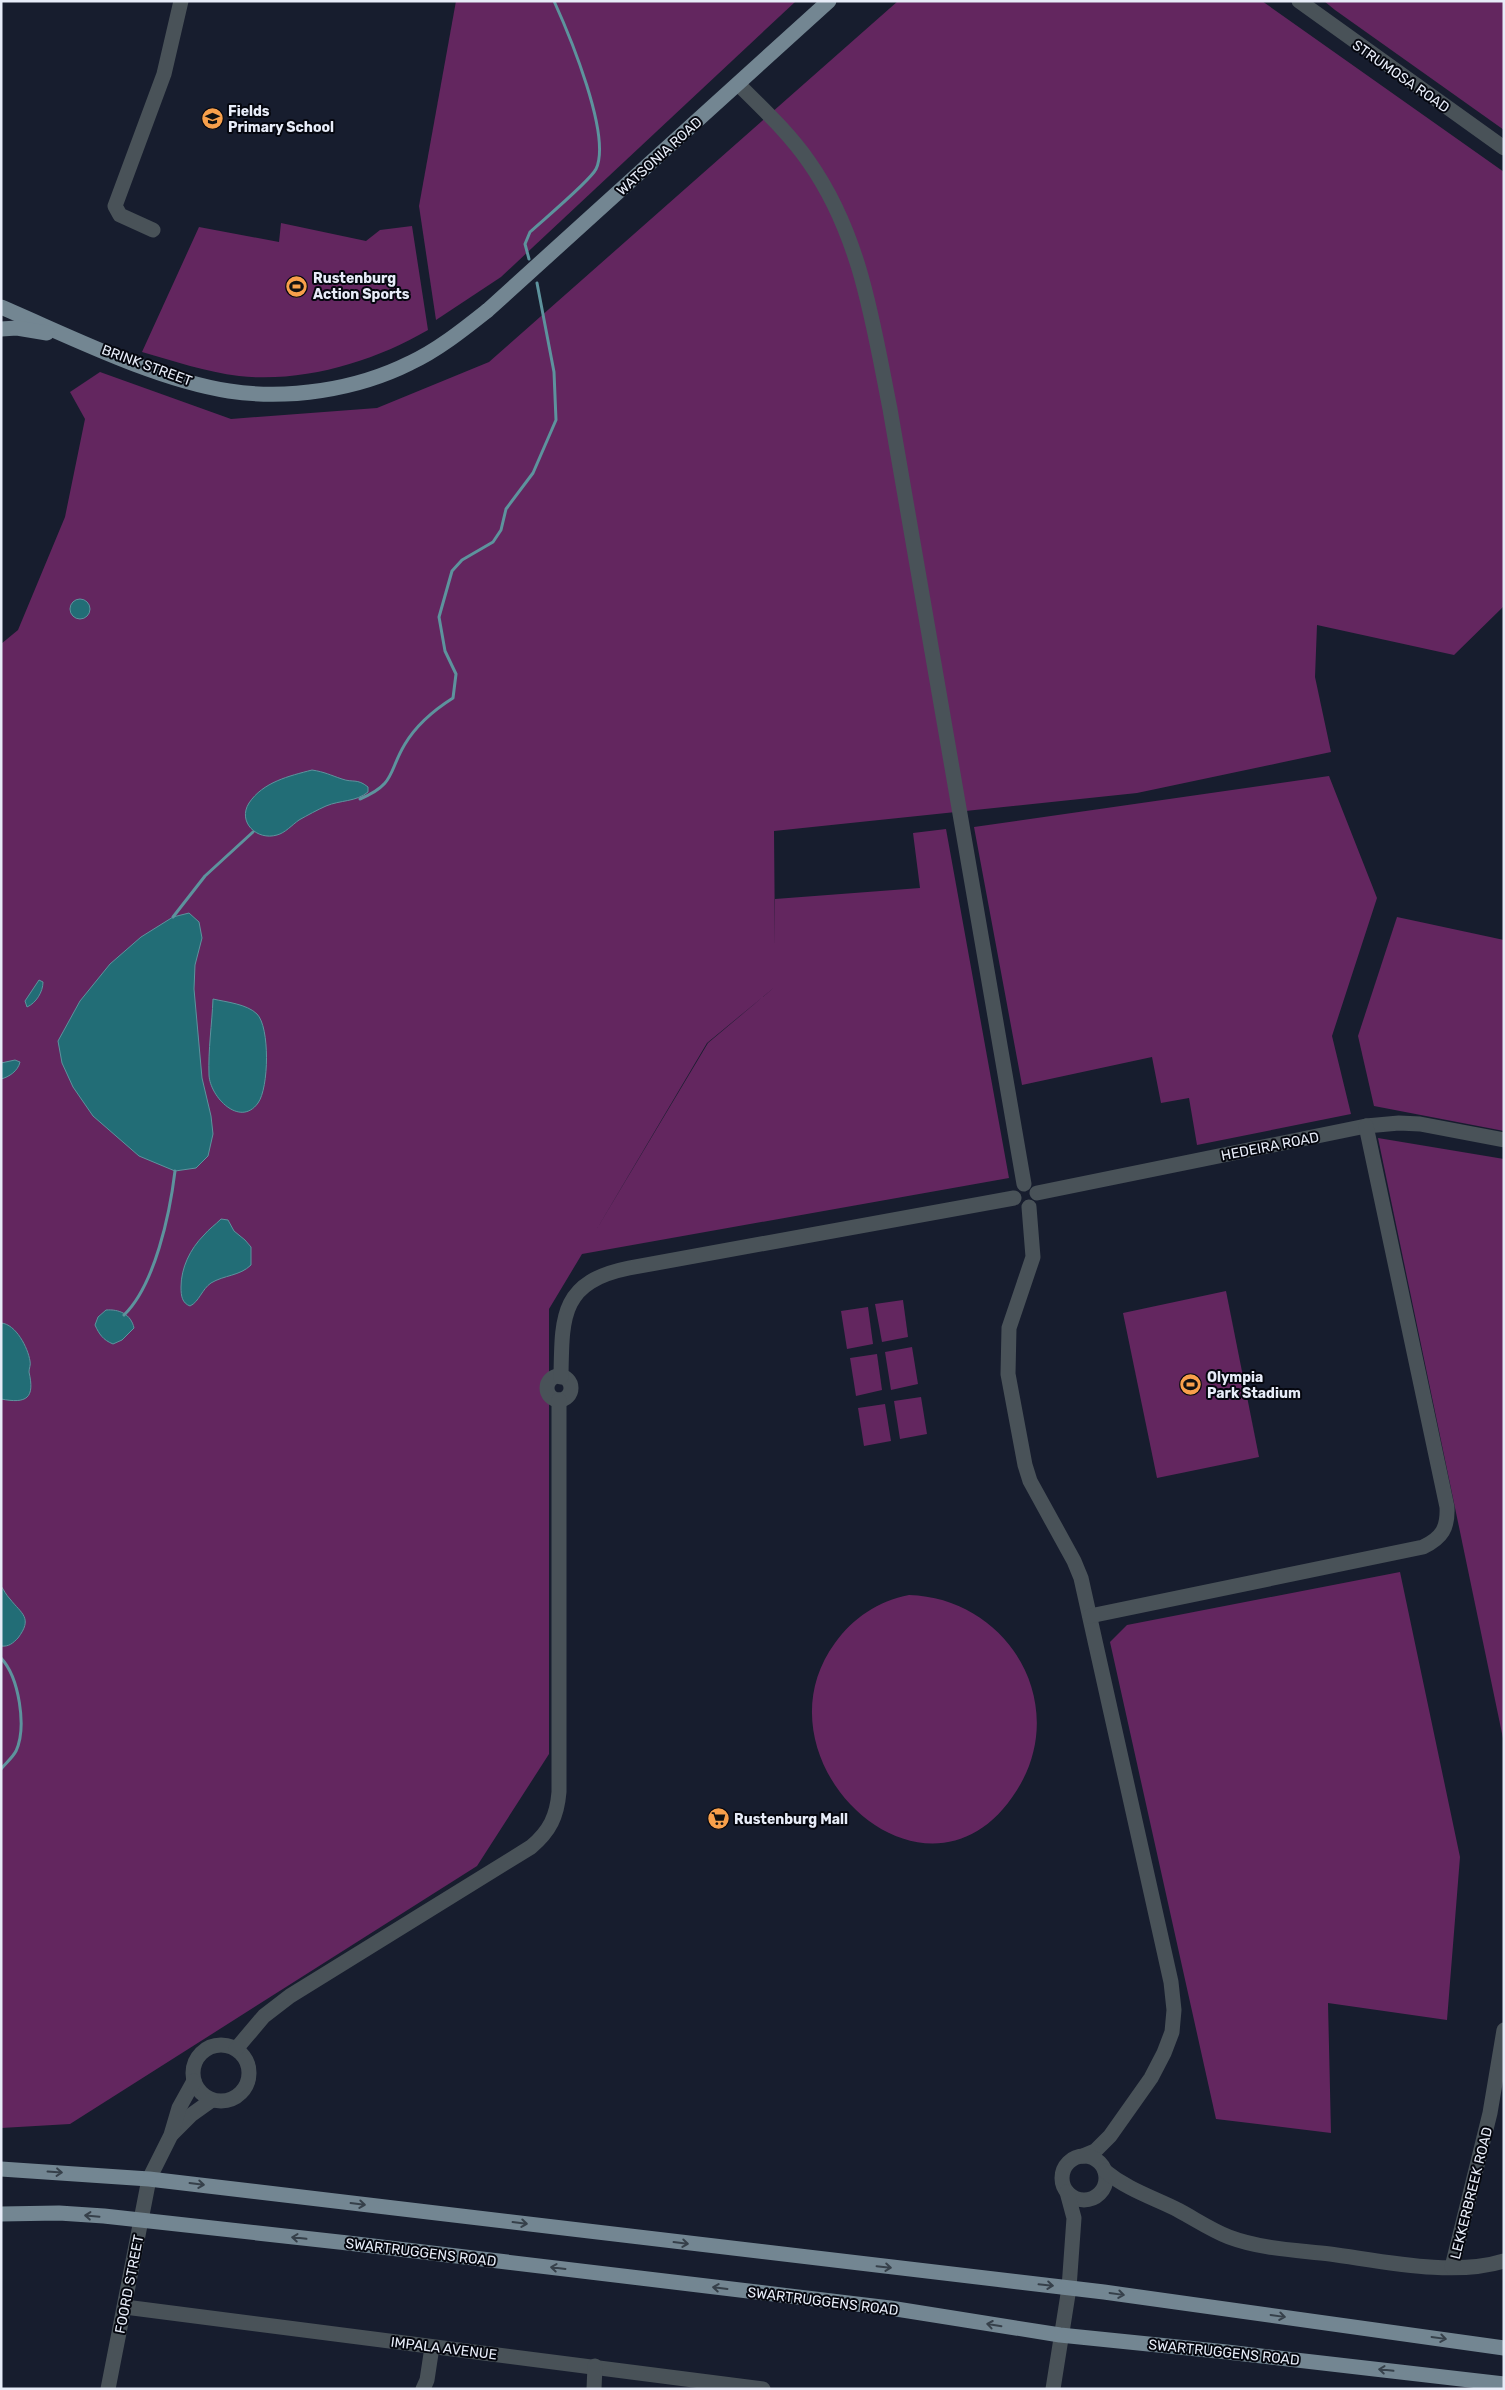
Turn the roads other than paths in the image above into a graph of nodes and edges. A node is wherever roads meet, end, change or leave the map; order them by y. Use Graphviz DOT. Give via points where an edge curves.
graph roads {
  1 [pos="181,1"];
  2 [pos="829,1"];
  3 [pos="1299,1"];
  4 [pos="738,84"];
  5 [pos="1504,148"];
  6 [pos="153,230"];
  7 [pos="1,308"];
  8 [pos="488,310"];
  9 [pos="1,329"];
  10 [pos="71,336"];
  11 [pos="1366,1126"];
  12 [pos="1504,1140"];
  13 [pos="1024,1184"];
  14 [pos="1037,1193"];
  15 [pos="1014,1198"];
  16 [pos="1029,1207"];
  17 [pos="1090,1616"];
  18 [pos="1504,2030"];
  19 [pos="236,2049"];
  20 [pos="194,2081"];
  21 [pos="212,2100"];
  22 [pos="1497,2114"];
  23 [pos="171,2135"];
  24 [pos="1110,2136"];
  25 [pos="1083,2156"];
  26 [pos="1,2169"];
  27 [pos="1104,2170"];
  28 [pos="148,2178"];
  29 [pos="1128,2188"];
  30 [pos="1067,2192"];
  31 [pos="1092,2197"];
  32 [pos="1,2214"];
  33 [pos="1074,2218"];
  34 [pos="141,2221"];
  35 [pos="1504,2261"];
  36 [pos="1452,2267"];
  37 [pos="1069,2288"];
  38 [pos="125,2306"];
  39 [pos="1060,2335"];
  40 [pos="432,2347"];
  41 [pos="1504,2348"];
  42 [pos="595,2366"];
  43 [pos="1504,2384"];
  44 [pos="108,2389"];
  45 [pos="423,2389"];
  46 [pos="594,2389"];
  47 [pos="762,2389"];
  48 [pos="1053,2389"];
  1 -- 6 [label="street" via="164,74 115,206 120,215"];
  2 -- 4 [label="main road, WATSONIA ROAD"];
  3 -- 5 [label="street, STRUMOSA ROAD"];
  4 -- 8 [label="main road, WATSONIA ROAD"];
  4 -- 13 [label="street" via="783,129 832,198 848,233 866,294 890,410"];
  7 -- 10 [label="main road, BRINK STREET"];
  8 -- 10 [label="main road, BRINK STREET" via="412,363 386,374 337,387 296,393 228,391 191,382 157,372"];
  9 -- 10 [label="main road" via="17,328"];
  11 -- 12 [label="street, HEDEIRA ROAD" via="1420,1124"];
  11 -- 14 [label="street, HEDEIRA ROAD"];
  11 -- 17 [label="street" via="1447,1507 1444,1532 1423,1547"];
  13 -- 14 [label="street" via="1032,1185"];
  13 -- 15 [label="street" via="1015,1191"];
  14 -- 16 [label="street" via="1036,1202"];
  15 -- 16 [label="street" via="1022,1206"];
  15 -- 19 [label="street" via="598,1276 577,1294 568,1307 562,1330 561,1377 568,1380 570,1391 566,1398 559,1400 560,1792 556,1816 531,1847 274,2007"];
  16 -- 17 [label="street" via="1033,1256 1009,1328 1008,1374 1025,1465 1037,1496 1074,1561"];
  17 -- 24 [label="street" via="1171,1982 1174,2010 1172,2032 1164,2054"];
  18 -- 22 [label="street, LEKKERBREEK ROAD"];
  19 -- 20 [label="street" via="227,2045 208,2048 195,2062"];
  19 -- 21 [label="street" via="243,2055 249,2071 244,2088 230,2099"];
  20 -- 21 [label="street" via="198,2090"];
  20 -- 23 [label="street" via="179,2108"];
  21 -- 23 [label="street"];
  22 -- 36 [label="street, LEKKERBREEK ROAD"];
  23 -- 28 [label="street, FOORD STREET"];
  24 -- 25 [label="street" via="1095,2151"];
  24 -- 27 [label="street"];
  25 -- 27 [label="street" via="1095,2160"];
  25 -- 30 [label="street" via="1071,2161 1063,2172"];
  26 -- 28 [label="main road, one-way"];
  27 -- 29 [label="street"];
  27 -- 31 [label="street" via="1105,2182"];
  28 -- 34 [label="street, FOORD STREET"];
  28 -- 37 [label="main road, one-way"];
  29 -- 31 [label="street"];
  29 -- 36 [label="street" via="1148,2194 1229,2237 1256,2245"];
  30 -- 31 [label="street" via="1079,2200"];
  30 -- 33 [label="street"];
  31 -- 33 [label="street"];
  34 -- 32 [label="main road, SWARTRUGGENS ROAD, one-way" via="59,2213"];
  33 -- 37 [label="street"];
  34 -- 38 [label="street, FOORD STREET"];
  39 -- 34 [label="main road, SWARTRUGGENS ROAD, one-way" via="880,2307"];
  35 -- 36 [label="street"];
  37 -- 39 [label="street"];
  37 -- 41 [label="main road, one-way"];
  38 -- 40 [label="street, IMPALA AVENUE"];
  38 -- 44 [label="street, FOORD STREET"];
  43 -- 39 [label="main road, SWARTRUGGENS ROAD, one-way"];
  39 -- 48 [label="street"];
  40 -- 42 [label="street, IMPALA AVENUE"];
  40 -- 45 [label="street"];
  42 -- 46 [label="street"];
  42 -- 47 [label="street, IMPALA AVENUE"];
}
